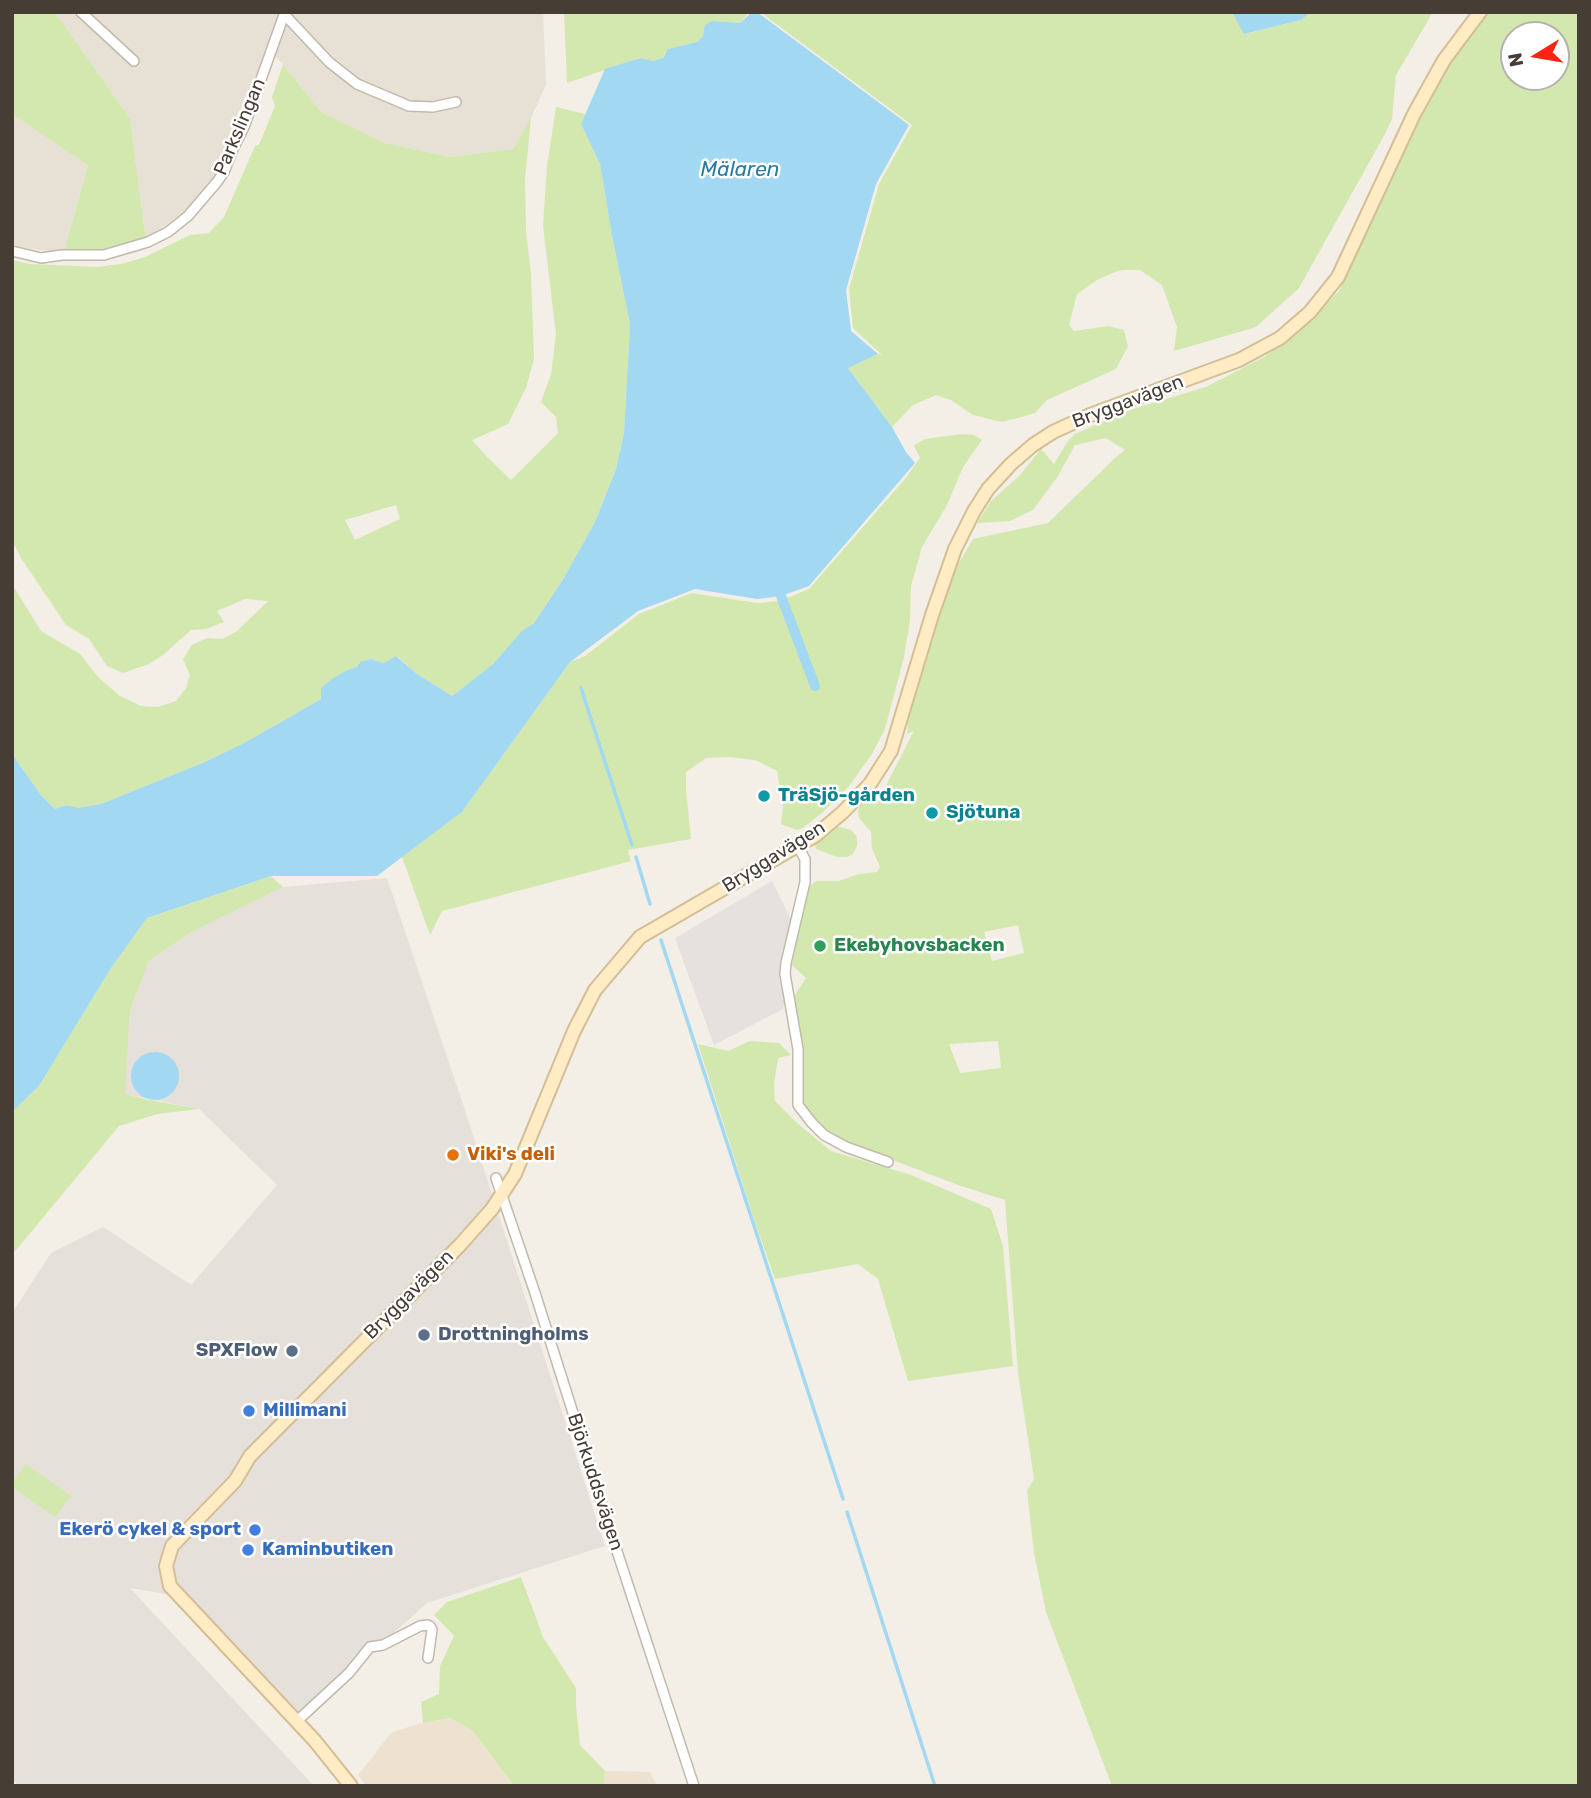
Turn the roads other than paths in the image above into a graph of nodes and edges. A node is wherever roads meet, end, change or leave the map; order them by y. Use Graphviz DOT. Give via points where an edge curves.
graph roads {
  1 [pos="81,12"];
  2 [pos="1480,12"];
  3 [pos="285,13"];
  4 [pos="134,61"];
  5 [pos="456,102"];
  6 [pos="12,251"];
  7 [pos="797,845"];
  8 [pos="888,1162"];
  9 [pos="496,1178"];
  10 [pos="501,1196"];
  11 [pos="428,1658"];
  12 [pos="297,1721"];
  13 [pos="351,1786"];
  14 [pos="694,1786"];
  1 -- 4 [label="street"];
  2 -- 7 [label="main road, Bryggavägen" via="1444,60 1338,277 1310,312 1280,338 1239,360 1053,432 1032,445 988,489 955,549 891,751 870,784 844,812"];
  3 -- 5 [label="street" via="329,62 357,84 409,106"];
  3 -- 6 [label="street, Parkslingan" via="224,172 188,216 148,242 104,255 41,258"];
  7 -- 8 [label="street" via="805,859 805,882 785,974 799,1049 798,1105 824,1135"];
  7 -- 10 [label="main road, Bryggavägen" via="639,937 595,990 515,1174"];
  9 -- 10 [label="street, Björkuddsvägen"];
  10 -- 12 [label="main road, Bryggavägen" via="460,1245 250,1456 235,1481 172,1546 166,1566 170,1586"];
  10 -- 14 [label="street, Björkuddsvägen"];
  11 -- 12 [label="street" via="432,1630 427,1625 370,1647"];
  12 -- 13 [label="main road, Bryggavägen"];
}
